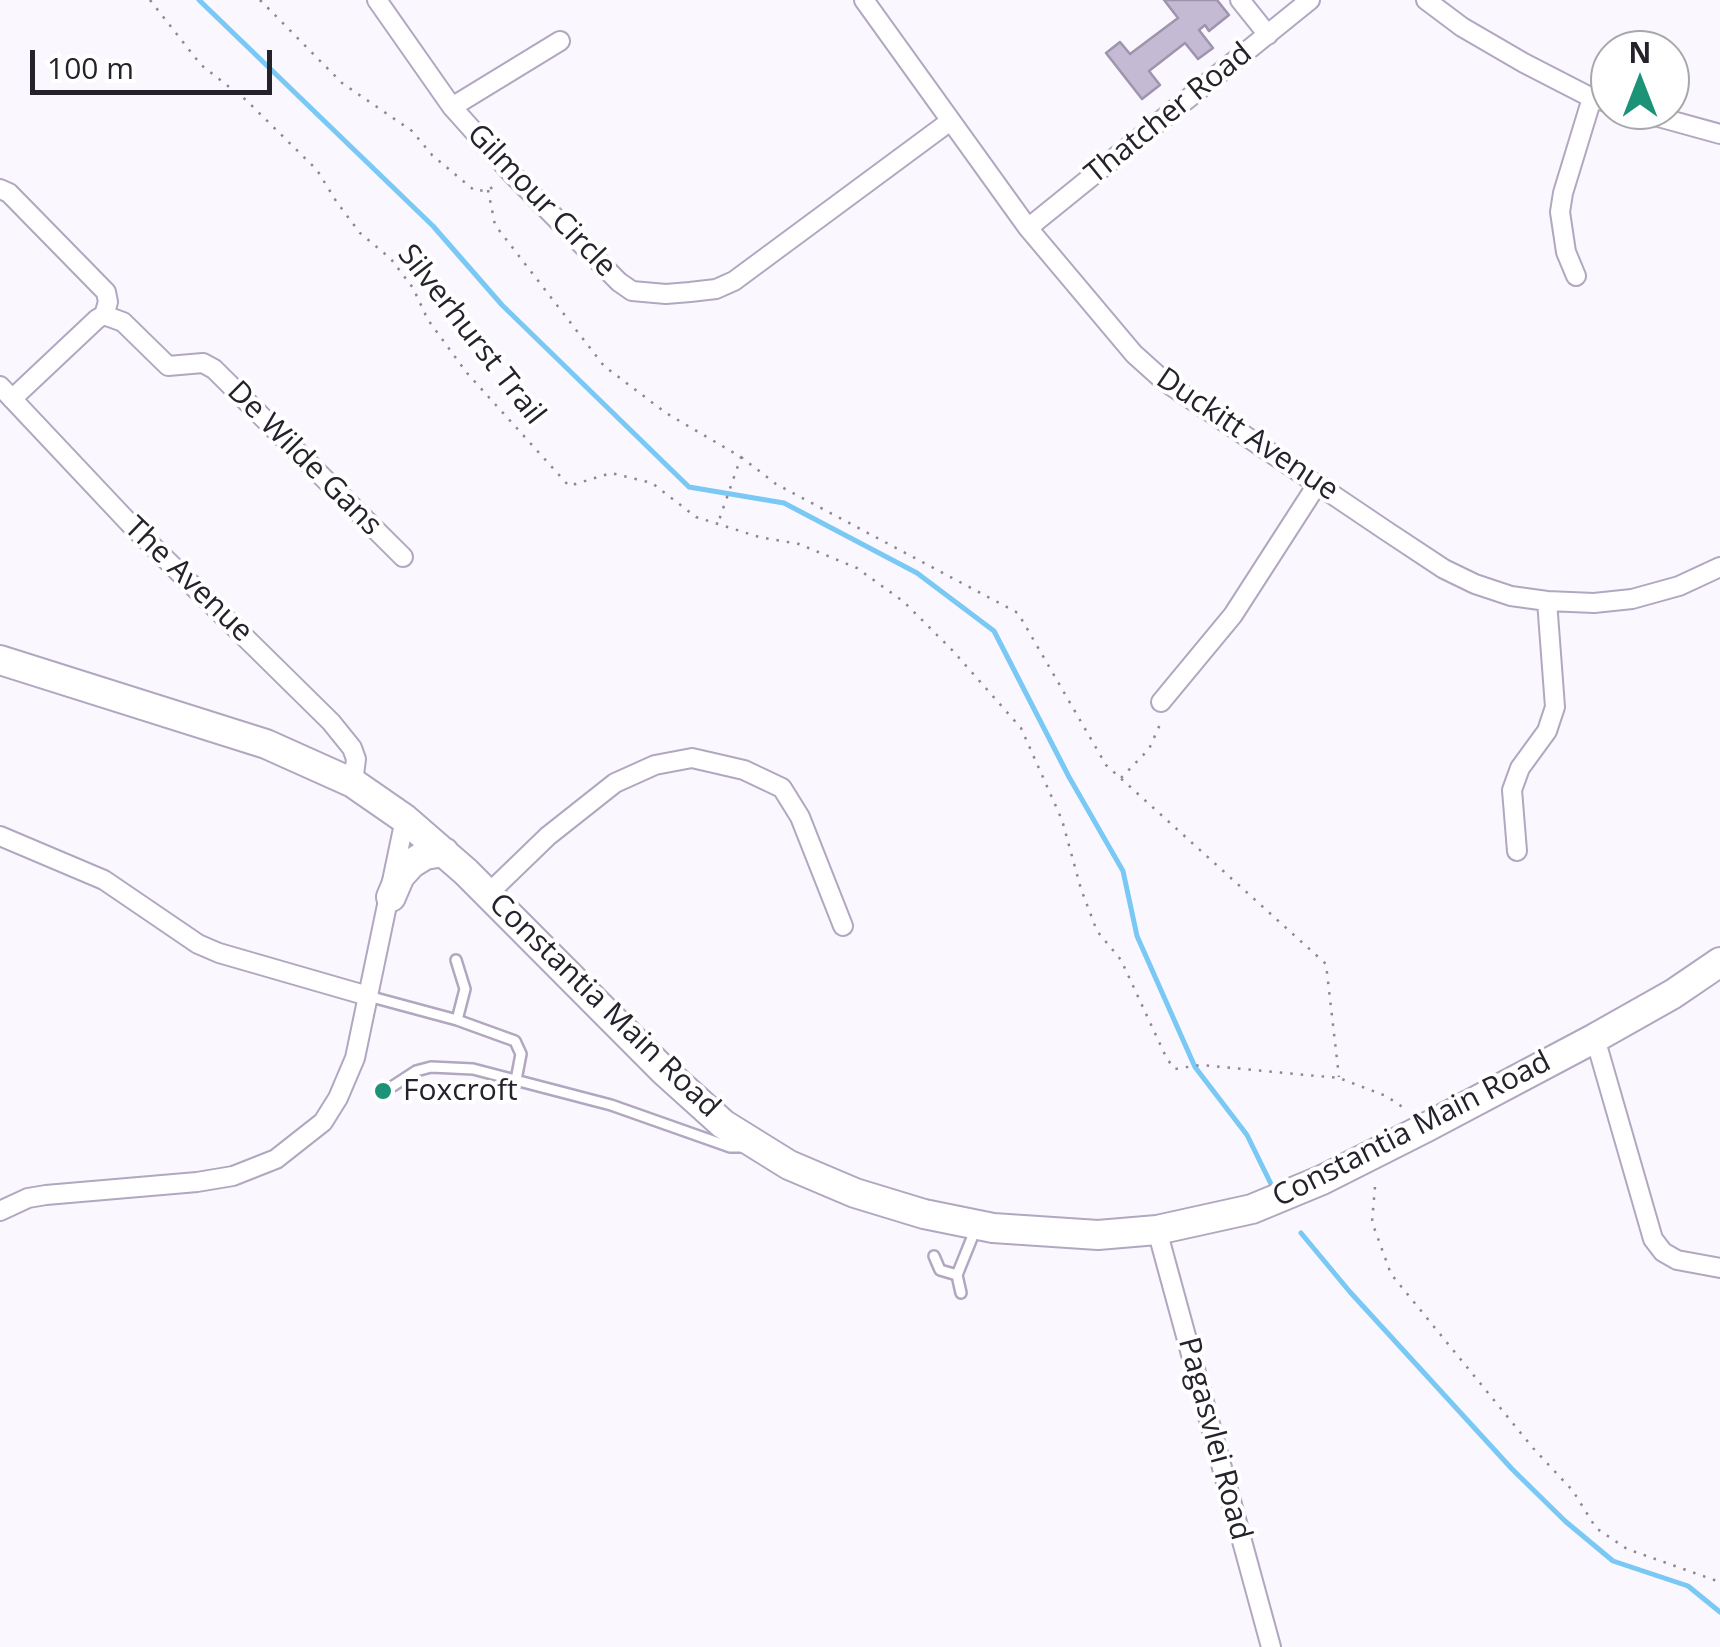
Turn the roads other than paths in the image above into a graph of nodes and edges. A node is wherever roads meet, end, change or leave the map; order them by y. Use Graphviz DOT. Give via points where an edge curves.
graph roads {
  1 [pos="376,0"];
  2 [pos="864,0"];
  3 [pos="1240,0"];
  4 [pos="1310,0"];
  5 [pos="1426,0"];
  6 [pos="1268,35"];
  7 [pos="560,41"];
  8 [pos="1590,95"];
  9 [pos="452,107"];
  10 [pos="949,122"];
  11 [pos="1690,126"];
  12 [pos="1590,128"];
  13 [pos="1720,134"];
  14 [pos="0,188"];
  15 [pos="1028,228"];
  16 [pos="1576,276"];
  17 [pos="104,316"];
  18 [pos="6,393"];
  19 [pos="1318,483"];
  20 [pos="403,557"];
  21 [pos="1720,568"];
  22 [pos="1546,601"];
  23 [pos="0,660"];
  24 [pos="1161,702"];
  25 [pos="353,782"];
  26 [pos="405,819"];
  27 [pos="0,836"];
  28 [pos="1517,851"];
  29 [pos="444,852"];
  30 [pos="489,893"];
  31 [pos="390,896"];
  32 [pos="843,926"];
  33 [pos="456,960"];
  34 [pos="1720,962"];
  35 [pos="368,996"];
  36 [pos="456,1020"];
  37 [pos="1595,1038"];
  38 [pos="516,1080"];
  39 [pos="393,1086"];
  40 [pos="756,1144"];
  41 [pos="0,1211"];
  42 [pos="977,1225"];
  43 [pos="1156,1230"];
  44 [pos="934,1256"];
  45 [pos="1720,1268"];
  46 [pos="957,1275"];
  47 [pos="960,1294"];
  48 [pos="1271,1647"];
  1 -- 9 [label="street, Gilmour Circle"];
  2 -- 10 [label="street, Duckitt Avenue"];
  3 -- 6 [label="street"];
  4 -- 6 [label="street, Thatcher Road"];
  5 -- 8 [label="street" via="1499,49"];
  6 -- 15 [label="street, Thatcher Road"];
  7 -- 9 [label="street"];
  9 -- 10 [label="street, Gilmour Circle" via="619,282 632,292 666,294 724,286"];
  10 -- 15 [label="street, Duckitt Avenue"];
  11 -- 13 [label="street"];
  12 -- 16 [label="street" via="1560,212"];
  14 -- 17 [label="street" via="106,292"];
  15 -- 19 [label="street, Duckitt Avenue" via="1148,368"];
  17 -- 18 [label="street"];
  17 -- 20 [label="street, De Wilde Gans" via="122,322 168,366 204,363 214,370"];
  18 -- 25 [label="street, The Avenue" via="331,722 352,748"];
  19 -- 22 [label="street, Duckitt Avenue" via="1444,568 1511,596"];
  19 -- 24 [label="street" via="1233,615"];
  21 -- 22 [label="street, Duckitt Avenue" via="1632,599"];
  22 -- 28 [label="street" via="1555,706 1512,790"];
  23 -- 25 [label="main road, Constantia Main Road" via="266,744"];
  25 -- 26 [label="main road, Constantia Main Road"];
  26 -- 29 [label="main road, Constantia Main Road"];
  26 -- 31 [label="street"];
  27 -- 35 [label="street" via="104,880 219,953"];
  29 -- 30 [label="main road, Constantia Main Road"];
  29 -- 31 [label="main road" via="412,863"];
  30 -- 32 [label="street" via="615,784 655,765 692,758 744,770 782,788"];
  30 -- 40 [label="main road, Constantia Main Road" via="662,1069"];
  31 -- 35 [label="street"];
  33 -- 36 [label="lane" via="465,989"];
  34 -- 37 [label="main road, Constantia Main Road"];
  35 -- 36 [label="lane"];
  35 -- 41 [label="street" via="355,1058 338,1098 324,1122 276,1159 233,1176 46,1195"];
  36 -- 38 [label="lane" via="515,1041 521,1054"];
  37 -- 43 [label="main road, Constantia Main Road" via="1286,1196"];
  37 -- 45 [label="street" via="1653,1239 1677,1260"];
  38 -- 39 [label="lane" via="430,1067"];
  38 -- 40 [label="lane" via="730,1147"];
  40 -- 42 [label="main road, Constantia Main Road" via="855,1193"];
  42 -- 43 [label="main road, Constantia Main Road" via="1098,1236"];
  42 -- 46 [label="lane"];
  43 -- 48 [label="street, Pagasvlei Road"];
  44 -- 46 [label="lane" via="936,1267"];
  46 -- 47 [label="lane"];
}
